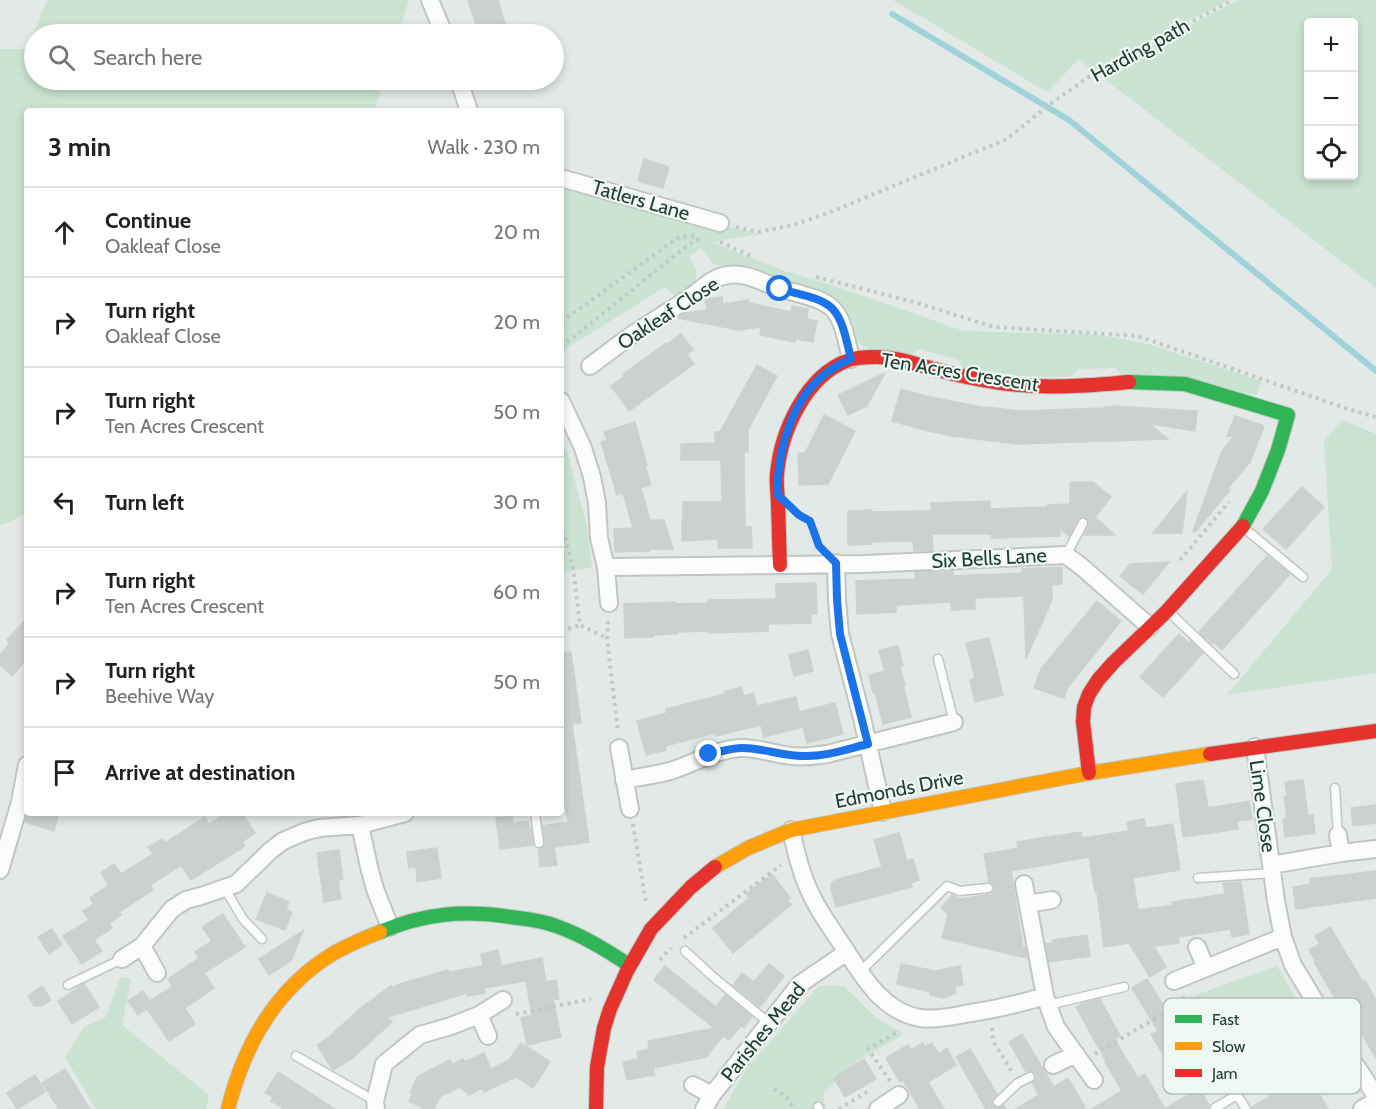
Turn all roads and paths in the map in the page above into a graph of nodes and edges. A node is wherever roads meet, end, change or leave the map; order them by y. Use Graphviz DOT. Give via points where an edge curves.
graph roads {
  1 [pos="430,0"];
  2 [pos="1233,0"];
  3 [pos="440,24"];
  4 [pos="463,90"];
  5 [pos="469,108"];
  6 [pos="564,179"];
  7 [pos="720,223"];
  8 [pos="758,232"];
  9 [pos="714,240"];
  10 [pos="762,260"];
  11 [pos="816,277"];
  12 [pos="564,320"];
  13 [pos="564,345"];
  14 [pos="851,359"];
  15 [pos="590,366"];
  16 [pos="564,407"];
  17 [pos="1376,417"];
  18 [pos="777,494"];
  19 [pos="1231,500"];
  20 [pos="1083,523"];
  21 [pos="1242,527"];
  22 [pos="564,534"];
  23 [pos="1066,555"];
  24 [pos="1179,561"];
  25 [pos="836,563"];
  26 [pos="780,565"];
  27 [pos="606,567"];
  28 [pos="1303,577"];
  29 [pos="609,603"];
  30 [pos="1167,610"];
  31 [pos="580,625"];
  32 [pos="1150,627"];
  33 [pos="564,630"];
  34 [pos="607,638"];
  35 [pos="938,659"];
  36 [pos="1234,674"];
  37 [pos="954,722"];
  38 [pos="1376,731"];
  39 [pos="868,744"];
  40 [pos="1255,747"];
  41 [pos="619,748"];
  42 [pos="1089,773"];
  43 [pos="624,780"];
  44 [pos="24,781"];
  45 [pos="1335,788"];
  46 [pos="630,809"];
  47 [pos="883,812"];
  48 [pos="394,816"];
  49 [pos="535,816"];
  50 [pos="360,825"];
  51 [pos="790,830"];
  52 [pos="1338,835"];
  53 [pos="539,843"];
  54 [pos="1376,849"];
  55 [pos="1341,853"];
  56 [pos="1272,869"];
  57 [pos="0,870"];
  58 [pos="1198,878"];
  59 [pos="1024,884"];
  60 [pos="988,888"];
  61 [pos="225,889"];
  62 [pos="1052,900"];
  63 [pos="1028,904"];
  64 [pos="390,927"];
  65 [pos="650,930"];
  66 [pos="1283,937"];
  67 [pos="262,939"];
  68 [pos="142,946"];
  69 [pos="1197,947"];
  70 [pos="685,951"];
  71 [pos="847,952"];
  72 [pos="122,958"];
  73 [pos="629,965"];
  74 [pos="1206,968"];
  75 [pos="157,973"];
  76 [pos="859,973"];
  77 [pos="1181,978"];
  78 [pos="68,985"];
  79 [pos="1124,987"];
  80 [pos="1184,998"];
  81 [pos="1313,998"];
  82 [pos="503,1000"];
  83 [pos="1047,1001"];
  84 [pos="610,1006"];
  85 [pos="990,1010"];
  86 [pos="1163,1013"];
  87 [pos="478,1015"];
  88 [pos="920,1018"];
  89 [pos="769,1023"];
  90 [pos="488,1036"];
  91 [pos="296,1056"];
  92 [pos="1079,1058"];
  93 [pos="1048,1067"];
  94 [pos="1361,1075"];
  95 [pos="1029,1077"];
  96 [pos="1094,1080"];
  97 [pos="1018,1083"];
  98 [pos="693,1085"];
  99 [pos="878,1085"];
  100 [pos="774,1089"];
  101 [pos="899,1095"];
  102 [pos="1376,1098"];
  103 [pos="708,1102"];
  104 [pos="998,1102"];
  105 [pos="376,1105"];
  106 [pos="1215,1108"];
  107 [pos="228,1109"];
  108 [pos="596,1109"];
  109 [pos="794,1109"];
  110 [pos="839,1109"];
  111 [pos="880,1109"];
  112 [pos="1246,1109"];
  113 [pos="1362,1109"];
  1 -- 3 [label="street"];
  2 -- 8 [label="path, Harding path" via="1093,74 1007,139 828,213"];
  4 -- 5 [label="street"];
  6 -- 7 [label="street, Tatlers Lane"];
  9 -- 10 [label="path"];
  11 -- 17 [label="path" via="994,327 1138,336"];
  12 -- 13 [label="path" via="679,237 705,235"];
  14 -- 15 [label="street, Oakleaf Close" via="840,318 828,304 752,277 729,275 717,278"];
  14 -- 18 [label="street, Ten Acres Crescent" via="820,378 802,400 780,456"];
  14 -- 21 [label="street, Ten Acres Crescent" via="900,359 933,369 1029,386 1185,384 1288,415 1262,491"];
  16 -- 27 [label="street" via="592,477"];
  18 -- 25 [label="path" via="810,521 819,546"];
  18 -- 26 [label="street, Ten Acres Crescent"];
  19 -- 24 [label="path"];
  20 -- 23 [label="lane"];
  21 -- 28 [label="lane"];
  21 -- 30 [label="street, Ten Acres Crescent"];
  22 -- 31 [label="path" via="573,567"];
  23 -- 25 [label="street, Six Bells Lane"];
  23 -- 32 [label="street, Six Bells Lane"];
  25 -- 26 [label="street"];
  25 -- 39 [label="street" via="840,634"];
  26 -- 27 [label="street"];
  27 -- 29 [label="street"];
  29 -- 34 [label="path"];
  30 -- 32 [label="street, Ten Acres Crescent"];
  30 -- 36 [label="lane"];
  31 -- 33 [label="path"];
  31 -- 34 [label="path"];
  32 -- 42 [label="street, Ten Acres Crescent" via="1113,663 1089,694 1083,722"];
  34 -- 41 [label="path"];
  35 -- 37 [label="lane"];
  37 -- 39 [label="street"];
  38 -- 40 [label="street, Edmonds Drive"];
  39 -- 43 [label="street" via="807,756 740,748 709,754 670,771"];
  39 -- 47 [label="street"];
  40 -- 42 [label="street, Edmonds Drive"];
  40 -- 56 [label="street, Lime Close"];
  41 -- 43 [label="street"];
  42 -- 47 [label="street, Edmonds Drive"];
  43 -- 46 [label="street"];
  44 -- 57 [label="street"];
  45 -- 52 [label="lane"];
  46 -- 65 [label="path"];
  47 -- 51 [label="street, Edmonds Drive"];
  48 -- 50 [label="street"];
  49 -- 53 [label="lane"];
  50 -- 61 [label="street" via="319,828 283,841 236,884"];
  50 -- 64 [label="street" via="375,889"];
  51 -- 65 [label="street, Edmonds Drive" via="724,861"];
  51 -- 71 [label="street" via="816,907"];
  52 -- 55 [label="street"];
  54 -- 55 [label="street, Lime Close"];
  55 -- 56 [label="street, Lime Close"];
  56 -- 58 [label="lane"];
  56 -- 66 [label="street, Lime Close"];
  59 -- 63 [label="street"];
  60 -- 76 [label="lane" via="960,891 947,886"];
  61 -- 67 [label="lane" via="243,919"];
  61 -- 68 [label="street" via="179,904"];
  62 -- 63 [label="street"];
  63 -- 83 [label="street"];
  64 -- 73 [label="street" via="439,913 490,913 563,929"];
  64 -- 107 [label="street" via="330,955 277,1003 243,1059"];
  65 -- 73 [label="street, Edmonds Drive"];
  66 -- 74 [label="street"];
  66 -- 81 [label="street, Lime Close" via="1293,965"];
  68 -- 72 [label="street"];
  68 -- 75 [label="street"];
  69 -- 74 [label="street"];
  70 -- 89 [label="lane"];
  71 -- 76 [label="street"];
  71 -- 89 [label="street, Parishes Mead" via="800,984"];
  72 -- 78 [label="lane"];
  73 -- 84 [label="street, Edmonds Drive"];
  74 -- 77 [label="street"];
  76 -- 88 [label="street" via="886,1002"];
  77 -- 80 [label="path"];
  79 -- 83 [label="lane"];
  82 -- 84 [label="path" via="516,1014 589,999"];
  82 -- 87 [label="street"];
  83 -- 85 [label="street"];
  83 -- 92 [label="street" via="1056,1027"];
  84 -- 108 [label="street, Edmonds Drive" via="599,1048"];
  85 -- 88 [label="street"];
  85 -- 97 [label="path" via="993,1041"];
  86 -- 92 [label="path"];
  87 -- 90 [label="street"];
  87 -- 105 [label="street" via="420,1035 384,1064"];
  88 -- 101 [label="path" via="868,1049"];
  89 -- 103 [label="street, Parishes Mead"];
  91 -- 105 [label="lane"];
  92 -- 93 [label="street"];
  92 -- 96 [label="street"];
  94 -- 102 [label="street, Lime Close"];
  95 -- 97 [label="lane"];
  97 -- 104 [label="lane"];
  98 -- 103 [label="street, Parishes Mead"];
  99 -- 110 [label="path"];
  100 -- 109 [label="path" via="786,1096"];
  101 -- 111 [label="street"];
  102 -- 113 [label="street, Lime Close"];
  106 -- 112 [label="lane" via="1237,1095"];
}
